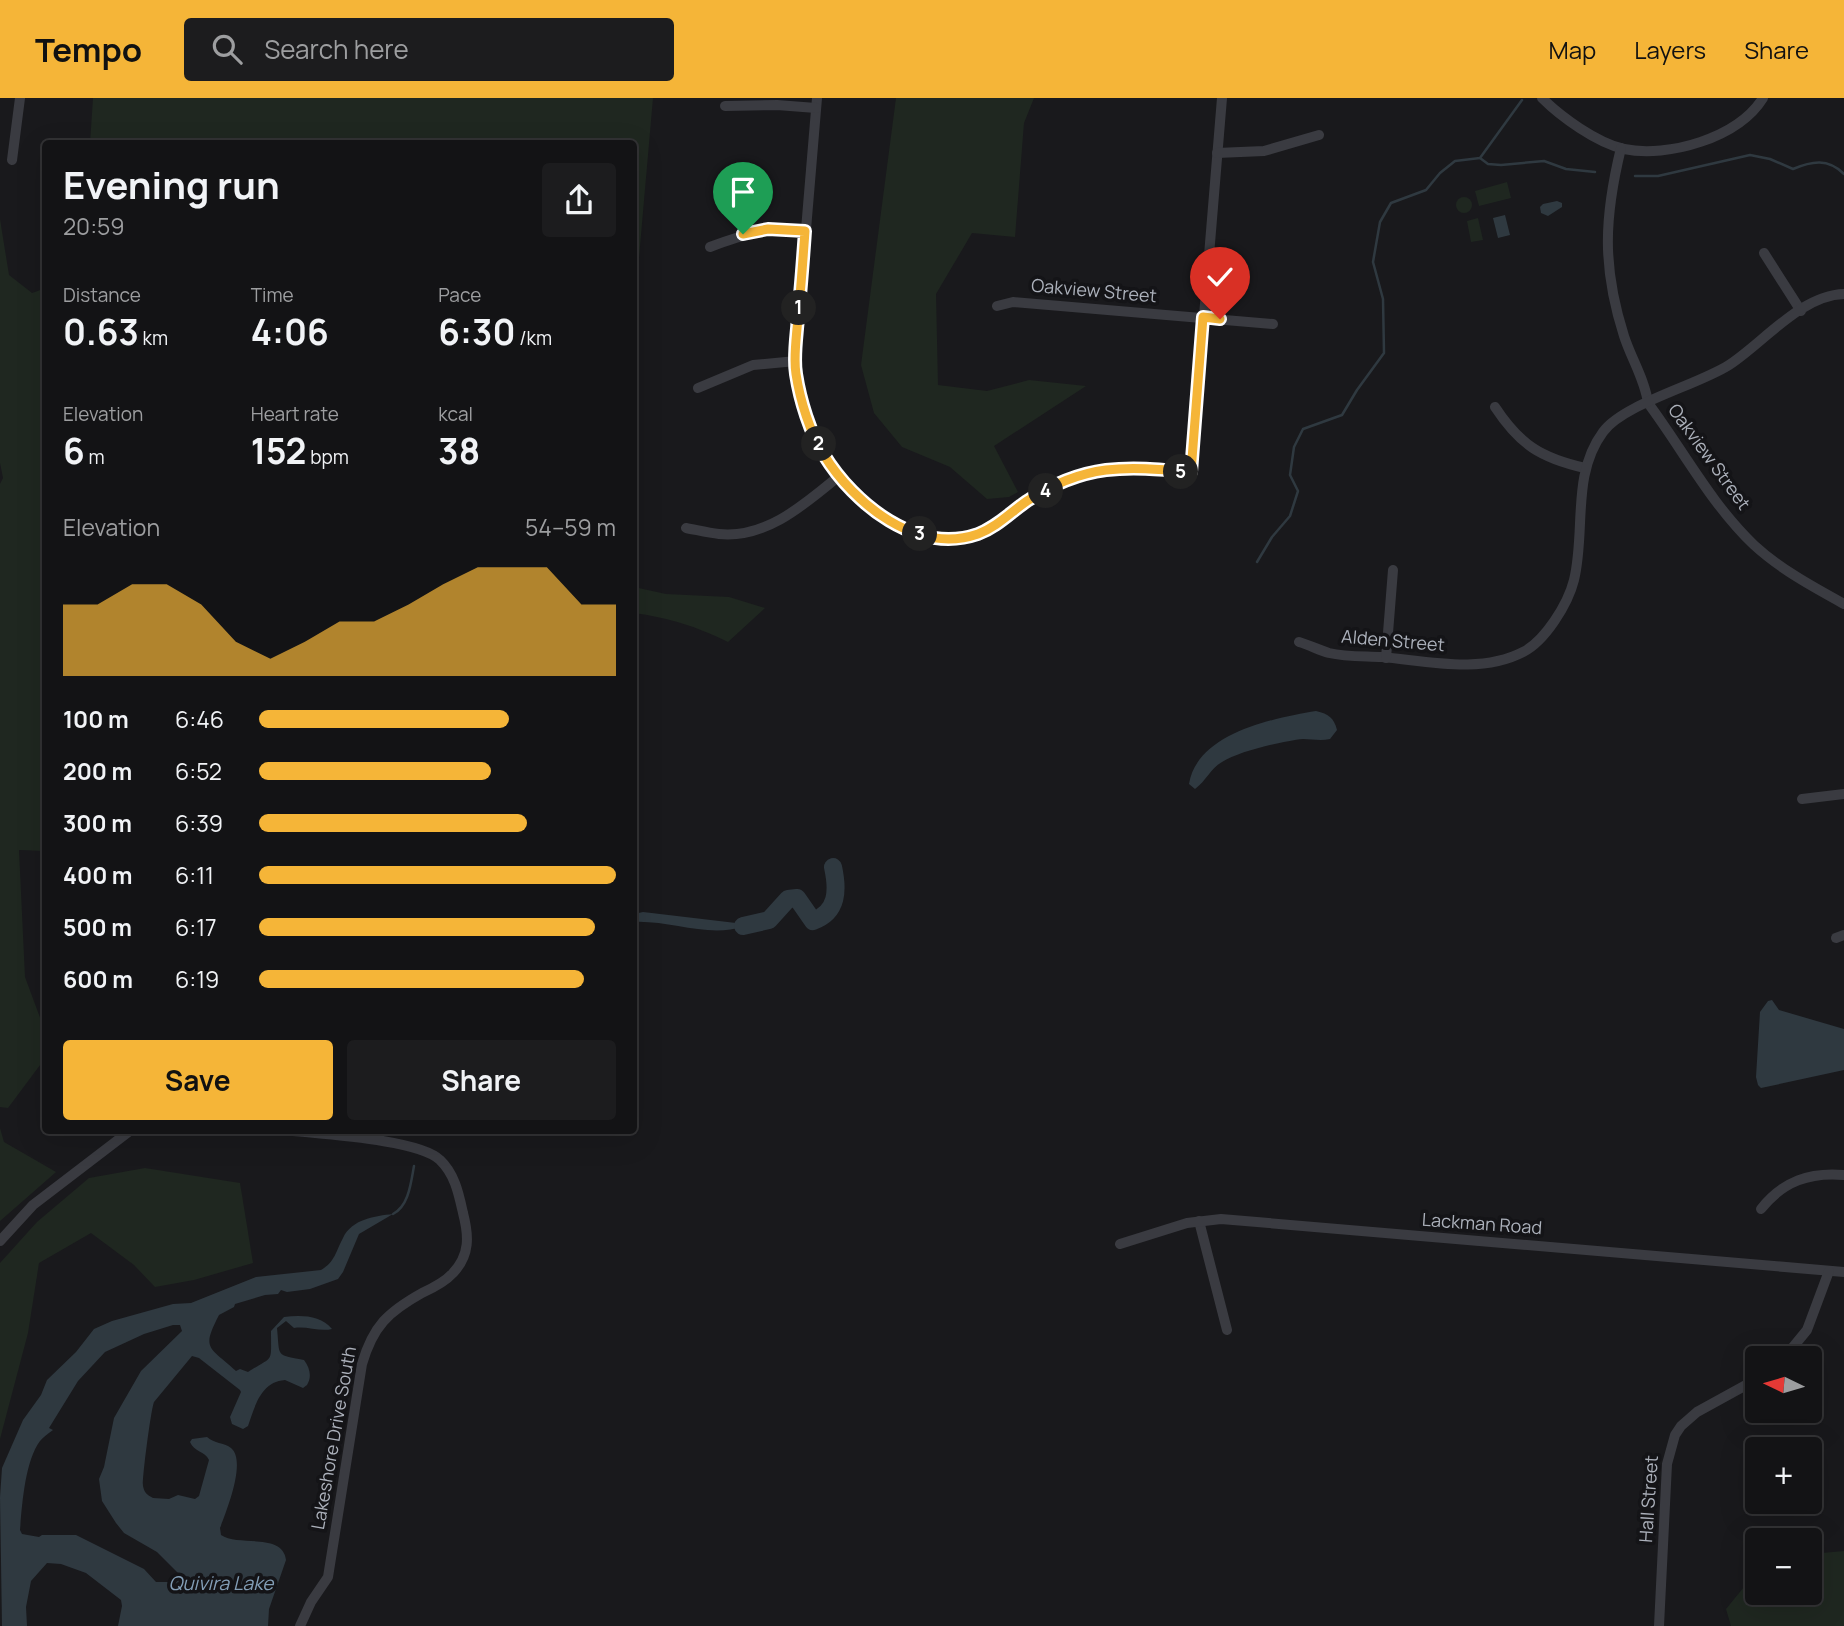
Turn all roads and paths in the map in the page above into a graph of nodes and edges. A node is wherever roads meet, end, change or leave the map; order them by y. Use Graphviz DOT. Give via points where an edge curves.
graph roads {
  1 [pos="20,98"];
  2 [pos="1222,98"];
  3 [pos="1542,98"];
  4 [pos="1763,98"];
  5 [pos="817,103"];
  6 [pos="725,106"];
  7 [pos="1319,135"];
  8 [pos="1621,148"];
  9 [pos="1217,153"];
  10 [pos="12,160"];
  11 [pos="805,231"];
  12 [pos="710,247"];
  13 [pos="1764,253"];
  14 [pos="1844,294"];
  15 [pos="997,306"];
  16 [pos="1801,310"];
  17 [pos="1203,317"];
  18 [pos="1273,324"];
  19 [pos="796,361"];
  20 [pos="698,388"];
  21 [pos="1648,403"];
  22 [pos="1495,407"];
  23 [pos="1586,468"];
  24 [pos="839,476"];
  25 [pos="686,528"];
  26 [pos="1393,570"];
  27 [pos="1844,604"];
  28 [pos="1300,642"];
  29 [pos="1386,658"];
  30 [pos="1844,794"];
  31 [pos="1801,799"];
  32 [pos="126,1134"];
  33 [pos="316,1134"];
  34 [pos="1844,1175"];
  35 [pos="1761,1209"];
  36 [pos="1199,1221"];
  37 [pos="0,1241"];
  38 [pos="1120,1244"];
  39 [pos="1829,1271"];
  40 [pos="1844,1272"];
  41 [pos="1227,1330"];
  42 [pos="1794,1346"];
  43 [pos="1745,1385"];
  44 [pos="300,1626"];
  45 [pos="1659,1626"];
  1 -- 10 [label="street"];
  2 -- 9 [label="street"];
  3 -- 8 [label="street" via="1588,133"];
  4 -- 8 [label="street" via="1745,119 1714,137 1650,152"];
  5 -- 6 [label="street"];
  5 -- 11 [label="street"];
  7 -- 9 [label="street" via="1264,151"];
  8 -- 21 [label="street, Oakview Street" via="1609,206 1608,269 1618,315"];
  9 -- 17 [label="street"];
  11 -- 12 [label="street" via="768,229"];
  11 -- 19 [label="street"];
  13 -- 16 [label="street"];
  14 -- 16 [label="street, Alden Street"];
  15 -- 17 [label="street, Oakview Street" via="1013,302"];
  16 -- 21 [label="street, Alden Street" via="1729,365"];
  17 -- 18 [label="street, Oakview Street"];
  17 -- 24 [label="street" via="1191,472 1099,469 1052,487 979,533 952,539 916,534 876,513"];
  19 -- 20 [label="street" via="753,365"];
  19 -- 24 [label="street" via="807,414 823,454"];
  21 -- 23 [label="street, Alden Street" via="1605,429"];
  21 -- 27 [label="street, Oakview Street" via="1712,497 1755,545"];
  22 -- 23 [label="street" via="1509,428 1540,454"];
  23 -- 29 [label="street, Alden Street" via="1574,579 1564,607 1525,651 1467,665"];
  24 -- 25 [label="street" via="780,520 753,531 721,534"];
  26 -- 29 [label="street"];
  28 -- 29 [label="street, Alden Street" via="1330,653"];
  30 -- 31 [label="street"];
  32 -- 37 [label="street" via="33,1205"];
  33 -- 44 [label="street, Lakeshore Drive South" via="424,1149 449,1171 468,1234 462,1263 390,1314 368,1346 328,1577"];
  34 -- 35 [label="street" via="1806,1176 1785,1186"];
  36 -- 38 [label="street, Lackman Road"];
  36 -- 39 [label="street, Lackman Road" via="1222,1219"];
  36 -- 41 [label="street"];
  39 -- 40 [label="street, Lackman Road"];
  39 -- 42 [label="street" via="1807,1331"];
  43 -- 45 [label="street, Hall Street" via="1688,1418 1675,1435 1667,1464"];
}
